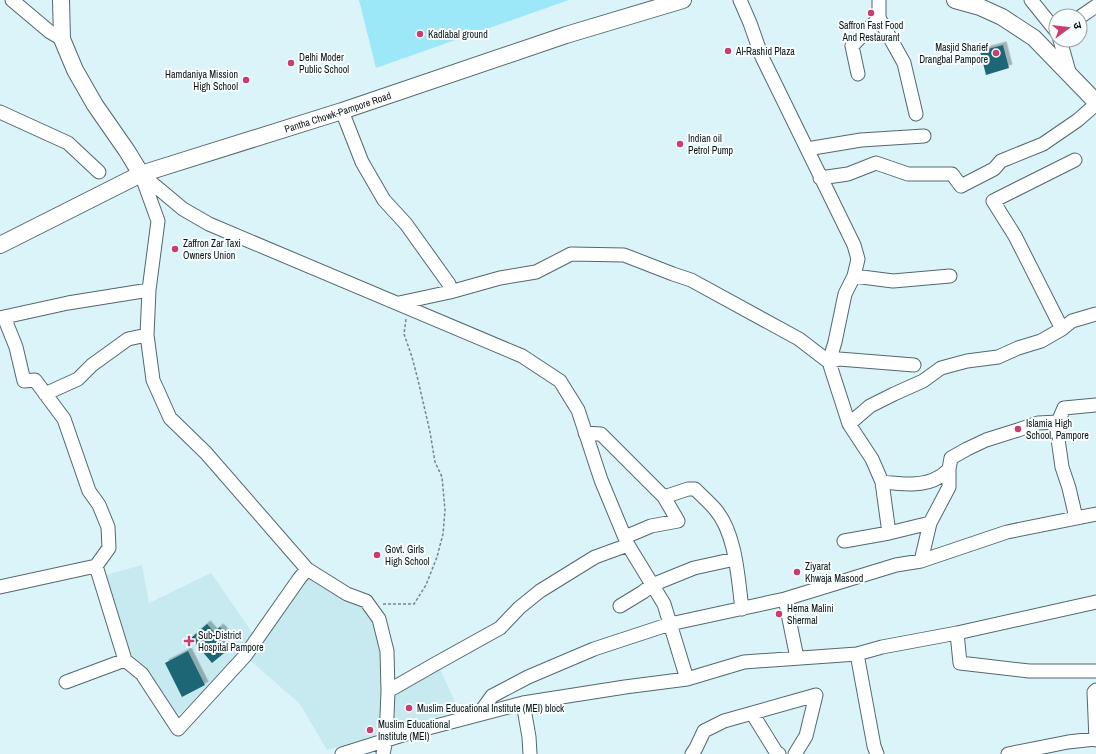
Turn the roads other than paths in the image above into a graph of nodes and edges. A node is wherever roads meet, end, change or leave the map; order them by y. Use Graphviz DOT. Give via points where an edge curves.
graph roads {
  1 [pos="12,0"];
  2 [pos="60,0"];
  3 [pos="683,0"];
  4 [pos="740,0"];
  5 [pos="879,0"];
  6 [pos="955,0"];
  7 [pos="1032,0"];
  8 [pos="879,18"];
  9 [pos="1048,20"];
  10 [pos="62,39"];
  11 [pos="1062,48"];
  12 [pos="858,74"];
  13 [pos="1070,75"];
  14 [pos="1095,99"];
  15 [pos="342,110"];
  16 [pos="0,112"];
  17 [pos="916,114"];
  18 [pos="924,136"];
  19 [pos="807,148"];
  20 [pos="1075,160"];
  21 [pos="99,172"];
  22 [pos="141,174"];
  23 [pos="820,178"];
  24 [pos="0,245"];
  25 [pos="854,276"];
  26 [pos="950,276"];
  27 [pos="149,290"];
  28 [pos="450,292"];
  29 [pos="403,305"];
  30 [pos="1096,314"];
  31 [pos="2,318"];
  32 [pos="1062,330"];
  33 [pos="147,335"];
  34 [pos="829,362"];
  35 [pos="914,365"];
  36 [pos="45,394"];
  37 [pos="1096,405"];
  38 [pos="1058,422"];
  39 [pos="849,424"];
  40 [pos="585,433"];
  41 [pos="950,469"];
  42 [pos="882,482"];
  43 [pos="664,497"];
  44 [pos="1096,514"];
  45 [pos="1076,518"];
  46 [pos="930,523"];
  47 [pos="889,533"];
  48 [pos="627,541"];
  49 [pos="844,541"];
  50 [pos="736,559"];
  51 [pos="920,561"];
  52 [pos="96,566"];
  53 [pos="307,569"];
  54 [pos="652,585"];
  55 [pos="0,587"];
  56 [pos="785,599"];
  57 [pos="1096,602"];
  58 [pos="620,606"];
  59 [pos="742,609"];
  60 [pos="670,624"];
  61 [pos="957,633"];
  62 [pos="857,654"];
  63 [pos="797,658"];
  64 [pos="125,660"];
  65 [pos="1096,671"];
  66 [pos="687,679"];
  67 [pos="66,682"];
  68 [pos="1096,690"];
  69 [pos="388,691"];
  70 [pos="523,703"];
  71 [pos="752,713"];
  72 [pos="479,714"];
  73 [pos="386,740"];
  74 [pos="1096,740"];
  75 [pos="342,754"];
  76 [pos="383,754"];
  77 [pos="530,754"];
  78 [pos="692,754"];
  79 [pos="779,754"];
  80 [pos="795,754"];
  81 [pos="877,754"];
  82 [pos="1008,754"];
  1 -- 10 [label="street"];
  2 -- 10 [label="main road"];
  3 -- 15 [label="main road, Pantha Chowk-Pampore Road" via="566,35"];
  4 -- 19 [label="street" via="762,57"];
  5 -- 8 [label="street"];
  6 -- 13 [label="main road" via="1002,17 1034,38"];
  7 -- 9 [label="street"];
  8 -- 12 [label="street" via="852,46"];
  8 -- 17 [label="street" via="904,63"];
  10 -- 22 [label="main road" via="75,70 95,105"];
  11 -- 13 [label="street"];
  13 -- 14 [label="main road"];
  14 -- 23 [label="street" via="1078,120 1043,144 1001,161 994,169 961,186 952,174 908,174 876,163 848,174"];
  15 -- 22 [label="main road, Pantha Chowk-Pampore Road"];
  15 -- 28 [label="street" via="362,162 384,200 406,224 449,284"];
  16 -- 21 [label="street" via="68,143"];
  18 -- 19 [label="street" via="861,140"];
  19 -- 23 [label="street"];
  20 -- 32 [label="street" via="993,201 1014,236"];
  22 -- 24 [label="main road, Pantha Chowk-Pampore Road"];
  22 -- 27 [label="street" via="158,220"];
  22 -- 29 [label="street" via="183,209 209,224"];
  23 -- 25 [label="street" via="854,245 858,259"];
  25 -- 26 [label="street" via="893,281"];
  25 -- 34 [label="street" via="845,294"];
  27 -- 31 [label="street"];
  27 -- 33 [label="street"];
  28 -- 29 [label="street"];
  28 -- 34 [label="street" via="500,278 536,272 571,254 624,255 691,280 799,339"];
  29 -- 40 [label="street" via="522,356 560,381 578,410"];
  30 -- 32 [label="street" via="1072,321"];
  31 -- 36 [label="street" via="16,347 24,381 35,380"];
  32 -- 39 [label="street" via="998,357 941,368 923,381 870,406"];
  33 -- 36 [label="street" via="128,339 92,365 78,379"];
  33 -- 53 [label="street" via="152,380 170,418 206,453"];
  34 -- 35 [label="street" via="839,359"];
  34 -- 39 [label="street"];
  36 -- 52 [label="street" via="64,418 89,491 99,504 108,527 109,548"];
  37 -- 38 [label="street" via="1064,408"];
  38 -- 41 [label="street" via="1038,423 986,440 951,458"];
  38 -- 45 [label="street" via="1062,467"];
  39 -- 42 [label="street" via="872,459"];
  40 -- 43 [label="street" via="601,434"];
  40 -- 48 [label="street" via="601,480"];
  41 -- 42 [label="street" via="939,478 920,484"];
  41 -- 46 [label="street" via="949,487"];
  42 -- 47 [label="street"];
  43 -- 48 [label="street" via="678,521 651,526"];
  43 -- 50 [label="street" via="695,489 716,509 728,530"];
  44 -- 45 [label="street"];
  45 -- 51 [label="street" via="1007,532"];
  46 -- 47 [label="street"];
  46 -- 51 [label="street"];
  47 -- 49 [label="street"];
  48 -- 54 [label="street"];
  48 -- 69 [label="street" via="595,557 540,591 500,628"];
  50 -- 54 [label="street" via="694,568"];
  50 -- 59 [label="street"];
  51 -- 56 [label="street" via="896,565"];
  52 -- 55 [label="street"];
  52 -- 64 [label="street"];
  53 -- 64 [label="street" via="245,656 178,729 142,674"];
  53 -- 69 [label="street" via="347,594 366,601 379,619 387,651"];
  54 -- 58 [label="street"];
  54 -- 60 [label="street" via="664,604"];
  56 -- 59 [label="street"];
  56 -- 63 [label="street"];
  57 -- 61 [label="street"];
  59 -- 60 [label="street"];
  60 -- 66 [label="street"];
  60 -- 72 [label="street" via="594,649 528,677 492,696"];
  61 -- 62 [label="street"];
  61 -- 65 [label="street" via="960,663 1029,671"];
  62 -- 63 [label="street"];
  62 -- 81 [label="street"];
  63 -- 66 [label="street" via="744,662"];
  64 -- 67 [label="street"];
  66 -- 70 [label="street"];
  68 -- 74 [label="street"];
  69 -- 73 [label="street"];
  70 -- 72 [label="street"];
  70 -- 77 [label="street"];
  71 -- 78 [label="street" via="724,721 704,731"];
  71 -- 79 [label="street"];
  71 -- 80 [label="street" via="816,695 806,736"];
  72 -- 73 [label="street"];
  73 -- 75 [label="street"];
  73 -- 76 [label="street"];
  74 -- 82 [label="street" via="1068,742"];
}
